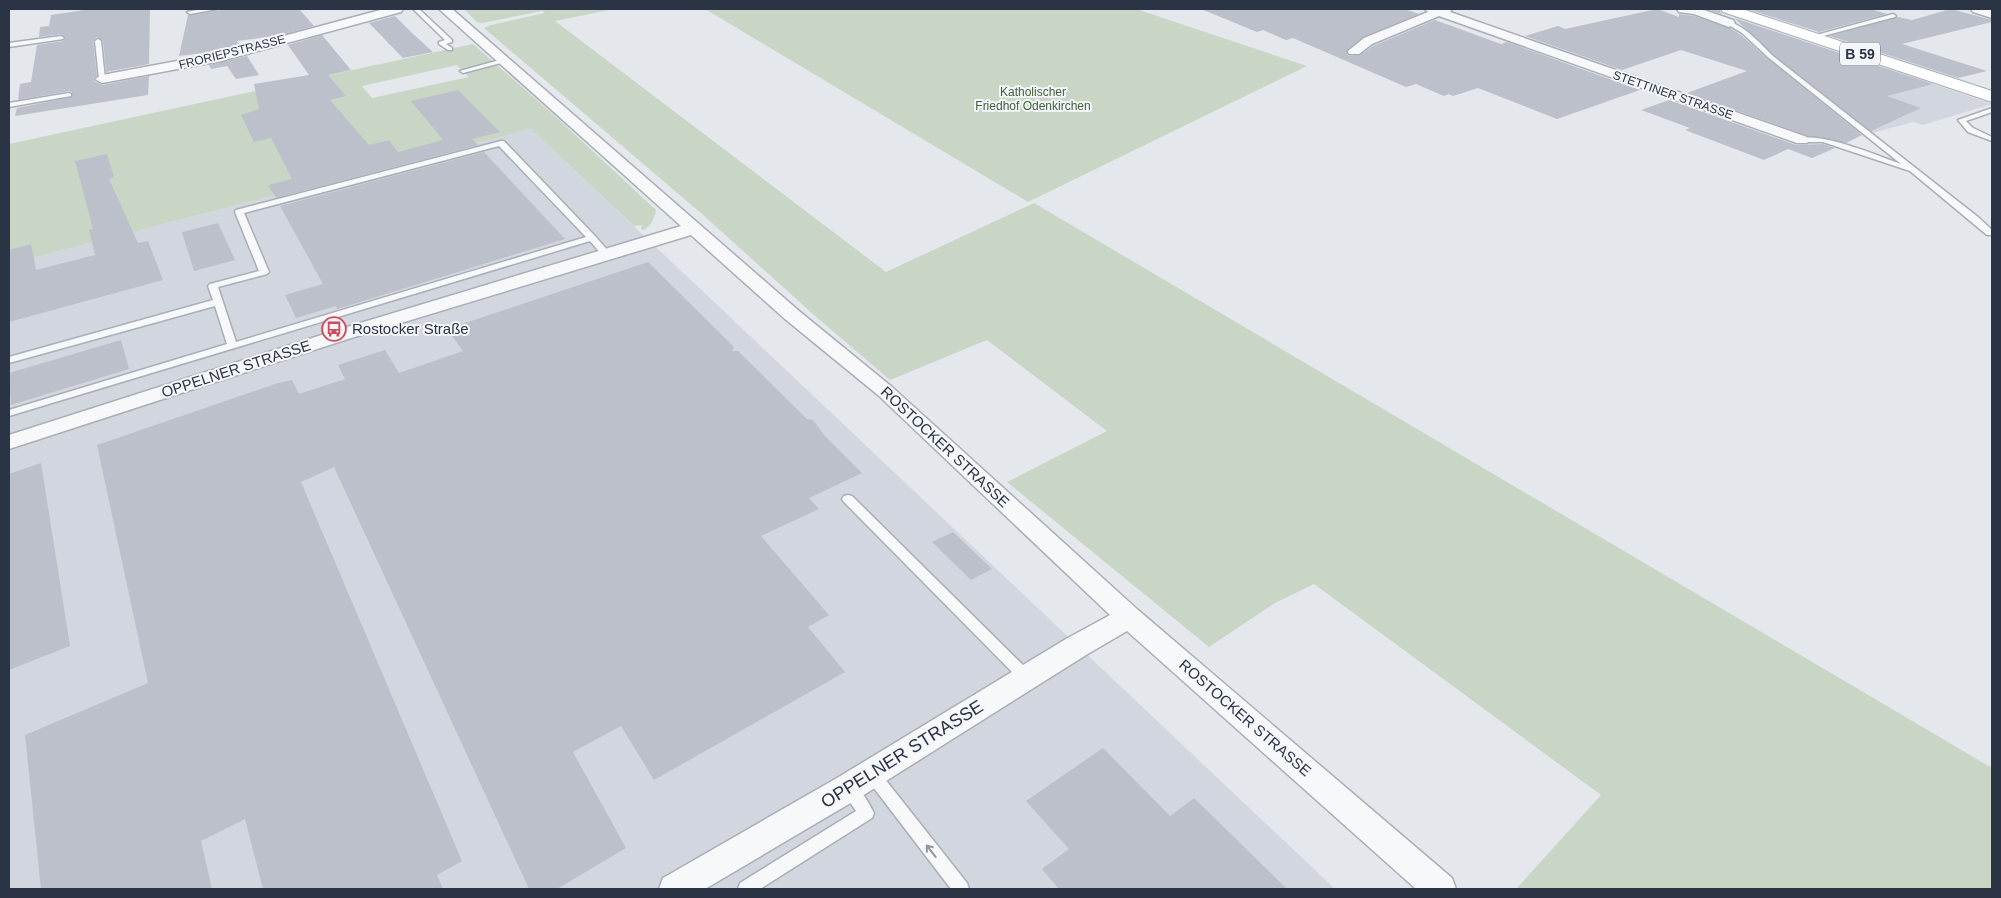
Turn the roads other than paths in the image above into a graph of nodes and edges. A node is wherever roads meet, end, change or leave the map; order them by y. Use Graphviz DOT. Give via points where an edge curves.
graph roads {
  1 [pos="214,9"];
  2 [pos="397,9"];
  3 [pos="416,9"];
  4 [pos="445,9"];
  5 [pos="1683,9"];
  6 [pos="1977,9"];
  7 [pos="1439,10"];
  8 [pos="190,12"];
  9 [pos="1992,14"];
  10 [pos="1728,16"];
  11 [pos="1893,16"];
  12 [pos="1812,37"];
  13 [pos="61,38"];
  14 [pos="98,41"];
  15 [pos="9,45"];
  16 [pos="450,49"];
  17 [pos="1354,51"];
  18 [pos="503,61"];
  19 [pos="463,71"];
  20 [pos="102,79"];
  21 [pos="68,95"];
  22 [pos="1992,97"];
  23 [pos="9,105"];
  24 [pos="1992,110"];
  25 [pos="1992,139"];
  26 [pos="1802,140"];
  27 [pos="1916,172"];
  28 [pos="694,228"];
  29 [pos="1990,233"];
  30 [pos="592,238"];
  31 [pos="606,254"];
  32 [pos="218,302"];
  33 [pos="234,346"];
  34 [pos="9,360"];
  35 [pos="9,413"];
  36 [pos="9,442"];
  37 [pos="848,500"];
  38 [pos="1129,617"];
  39 [pos="1026,678"];
  40 [pos="860,780"];
  41 [pos="675,889"];
  42 [pos="746,889"];
  43 [pos="961,889"];
  44 [pos="1440,889"];
  1 -- 8 [label="lane"];
  2 -- 20 [label="street, FRORIEPSTRASSE" via="221,56"];
  3 -- 16 [label="lane" via="450,41 441,43"];
  4 -- 18 [label="street, ROSTOCKER STRASSE"];
  5 -- 10 [label="street"];
  6 -- 9 [label="street"];
  7 -- 17 [label="street" via="1368,41"];
  7 -- 26 [label="street, STETTINER STRASSE"];
  10 -- 12 [label="main road, B 59"];
  10 -- 27 [label="lane" via="1771,56"];
  11 -- 12 [label="lane"];
  12 -- 22 [label="main road, B 59"];
  13 -- 15 [label="lane"];
  14 -- 20 [label="lane, FRORIEPSTRASSE"];
  18 -- 19 [label="lane"];
  18 -- 28 [label="street, ROSTOCKER STRASSE"];
  21 -- 23 [label="lane"];
  24 -- 25 [label="lane" via="1962,120 1971,130"];
  26 -- 27 [label="lane, STETTINER STRASSE" via="1824,140"];
  27 -- 29 [label="lane"];
  28 -- 31 [label="street, OPPELNER STRASSE"];
  28 -- 38 [label="street, ROSTOCKER STRASSE" via="792,315 885,391"];
  30 -- 31 [label="lane"];
  30 -- 32 [label="lane" via="502,143 239,212 264,272 213,286"];
  30 -- 33 [label="lane"];
  31 -- 36 [label="street, OPPELNER STRASSE"];
  32 -- 33 [label="lane"];
  32 -- 34 [label="lane"];
  33 -- 35 [label="lane"];
  37 -- 39 [label="lane"];
  38 -- 39 [label="street, OPPELNER STRASSE"];
  38 -- 44 [label="street, ROSTOCKER STRASSE"];
  39 -- 40 [label="street, OPPELNER STRASSE"];
  40 -- 41 [label="street, OPPELNER STRASSE"];
  40 -- 42 [label="lane" via="866,813"];
  43 -- 40 [label="lane, one-way"];
}
